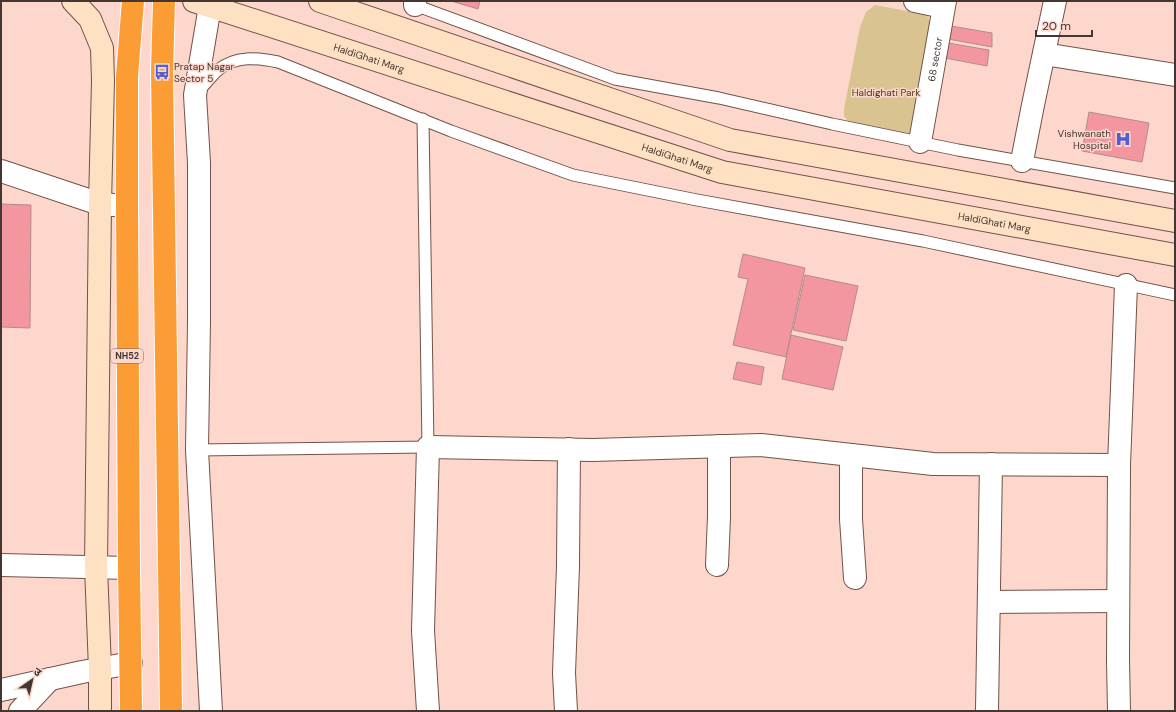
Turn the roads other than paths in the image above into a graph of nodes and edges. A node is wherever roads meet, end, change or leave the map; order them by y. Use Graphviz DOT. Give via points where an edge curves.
graph roads {
  1 [pos="73,1"];
  2 [pos="133,1"];
  3 [pos="164,1"];
  4 [pos="320,1"];
  5 [pos="915,1"];
  6 [pos="1055,1"];
  7 [pos="412,2"];
  8 [pos="202,4"];
  9 [pos="944,4"];
  10 [pos="1044,54"];
  11 [pos="1175,75"];
  12 [pos="195,95"];
  13 [pos="422,119"];
  14 [pos="920,142"];
  15 [pos="1022,161"];
  16 [pos="1,171"];
  17 [pos="1175,188"];
  18 [pos="100,204"];
  19 [pos="127,206"];
  20 [pos="1175,221"];
  21 [pos="1175,255"];
  22 [pos="1126,285"];
  23 [pos="1175,295"];
  24 [pos="718,446"];
  25 [pos="428,447"];
  26 [pos="569,449"];
  27 [pos="197,450"];
  28 [pos="851,455"];
  29 [pos="991,464"];
  30 [pos="1119,465"];
  31 [pos="1,565"];
  32 [pos="717,565"];
  33 [pos="96,567"];
  34 [pos="129,568"];
  35 [pos="855,578"];
  36 [pos="1118,601"];
  37 [pos="989,602"];
  38 [pos="131,663"];
  39 [pos="100,669"];
  40 [pos="50,679"];
  41 [pos="1,690"];
  42 [pos="20,711"];
  43 [pos="100,711"];
  44 [pos="131,711"];
  45 [pos="171,711"];
  46 [pos="211,711"];
  47 [pos="428,711"];
  48 [pos="566,711"];
  49 [pos="987,711"];
  50 [pos="1119,711"];
  1 -- 18 [label="street" via="90,19 102,48"];
  2 -- 19 [label="highway, NH52" via="127,76"];
  3 -- 45 [label="highway" via="162,72"];
  4 -- 20 [label="street" via="730,140"];
  5 -- 9 [label="street"];
  6 -- 10 [label="street"];
  7 -- 14 [label="lane" via="615,79 719,98"];
  8 -- 12 [label="street"];
  8 -- 21 [label="street, HaldiGhati Marg" via="722,172"];
  9 -- 14 [label="street, 68 sector"];
  10 -- 11 [label="street"];
  10 -- 15 [label="street"];
  12 -- 13 [label="lane" via="219,69 235,60 256,58 278,62"];
  12 -- 27 [label="street" via="199,163"];
  13 -- 22 [label="lane" via="573,175 923,241"];
  13 -- 25 [label="lane"];
  14 -- 15 [label="lane"];
  15 -- 17 [label="lane"];
  16 -- 18 [label="street"];
  18 -- 19 [label="street"];
  18 -- 33 [label="street"];
  19 -- 34 [label="highway, NH52"];
  22 -- 23 [label="lane"];
  22 -- 30 [label="street"];
  24 -- 26 [label="street"];
  24 -- 28 [label="street" via="761,444"];
  24 -- 32 [label="street"];
  25 -- 26 [label="street"];
  25 -- 27 [label="lane"];
  25 -- 47 [label="street" via="423,631"];
  26 -- 48 [label="street" via="564,673"];
  27 -- 46 [label="street"];
  28 -- 29 [label="street" via="933,464"];
  28 -- 35 [label="street" via="851,519"];
  29 -- 30 [label="street"];
  29 -- 37 [label="street"];
  30 -- 36 [label="street"];
  31 -- 33 [label="street"];
  33 -- 34 [label="street"];
  33 -- 39 [label="street"];
  34 -- 38 [label="highway, NH52"];
  36 -- 37 [label="street"];
  36 -- 50 [label="street"];
  37 -- 49 [label="street"];
  38 -- 39 [label="street"];
  38 -- 44 [label="highway, NH52"];
  39 -- 40 [label="street"];
  39 -- 43 [label="street"];
  40 -- 41 [label="street"];
  40 -- 42 [label="street"];
}
